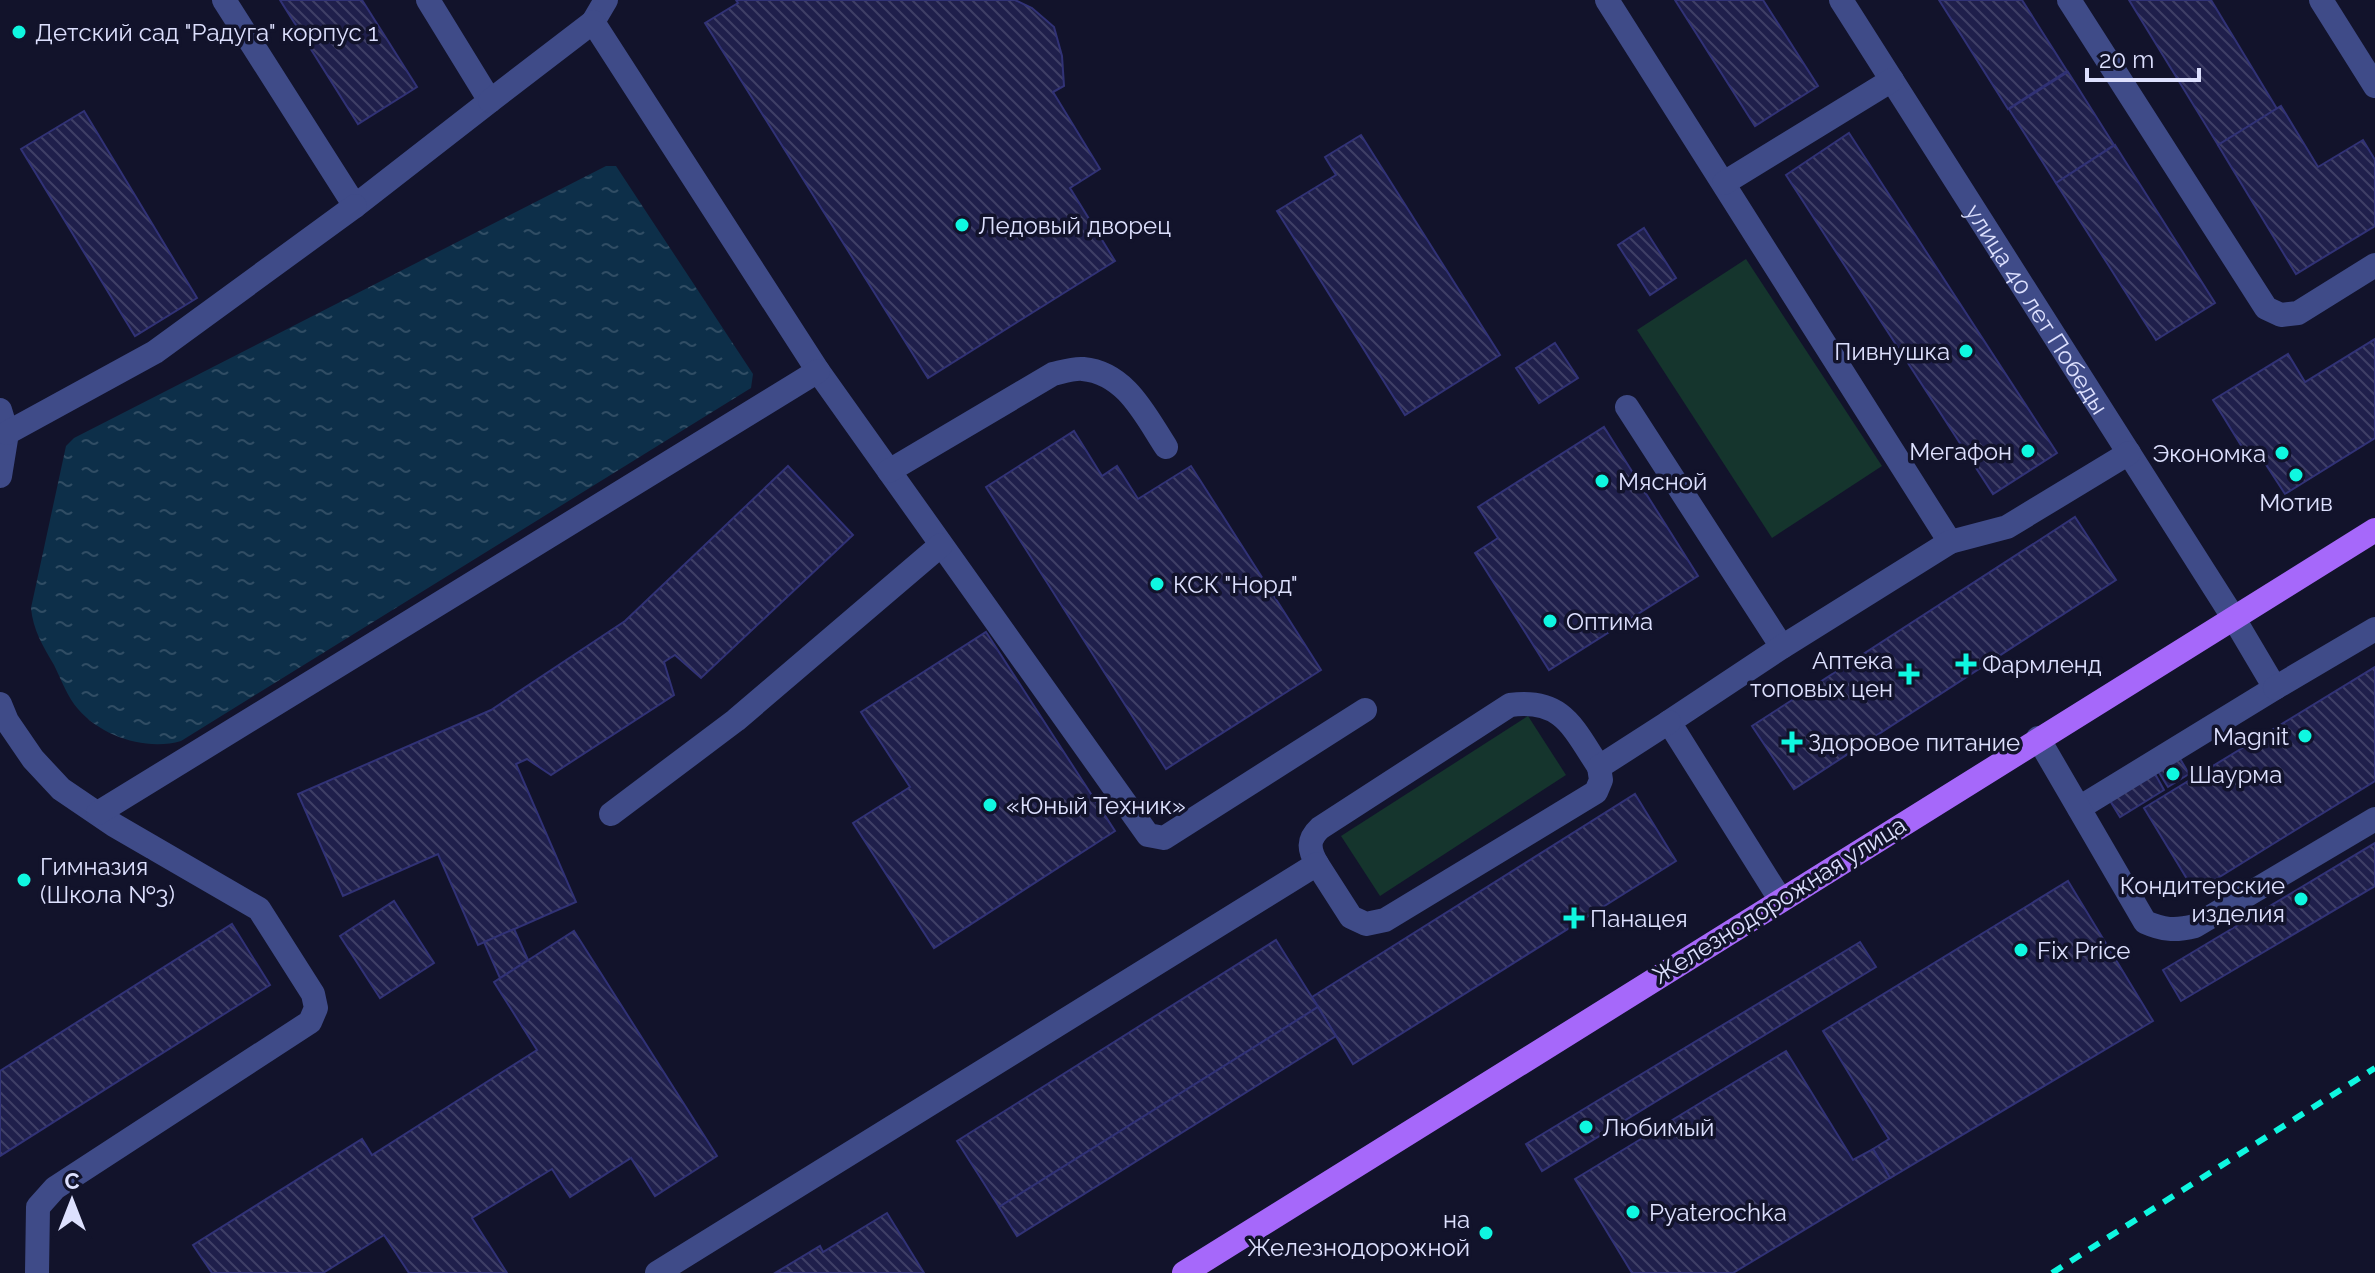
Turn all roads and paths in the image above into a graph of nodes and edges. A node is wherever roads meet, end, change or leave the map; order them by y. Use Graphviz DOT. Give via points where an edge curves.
graph roads {
  1 [pos="224,0"];
  2 [pos="428,0"];
  3 [pos="606,0"];
  4 [pos="1607,0"];
  5 [pos="1841,0"];
  6 [pos="2069,0"];
  7 [pos="2321,0"];
  8 [pos="593,22"];
  9 [pos="1892,80"];
  10 [pos="2375,86"];
  11 [pos="490,101"];
  12 [pos="1724,183"];
  13 [pos="355,206"];
  14 [pos="2375,265"];
  15 [pos="818,371"];
  16 [pos="1627,407"];
  17 [pos="4,422"];
  18 [pos="1166,447"];
  19 [pos="2129,453"];
  20 [pos="889,471"];
  21 [pos="0,476"];
  22 [pos="2375,530"];
  23 [pos="1950,542"];
  24 [pos="941,545"];
  25 [pos="2233,617"];
  26 [pos="2375,629"];
  27 [pos="1782,647"];
  28 [pos="2275,688"];
  29 [pos="0,704"];
  30 [pos="1365,710"];
  31 [pos="1669,722"];
  32 [pos="2038,738"];
  33 [pos="1599,767"];
  34 [pos="2079,808"];
  35 [pos="98,813"];
  36 [pos="611,814"];
  37 [pos="2375,819"];
  38 [pos="1317,864"];
  39 [pos="1780,899"];
  40 [pos="37,1273"];
  41 [pos="657,1273"];
  42 [pos="1184,1273"];
  1 -- 13 [label="street"];
  2 -- 11 [label="street"];
  3 -- 8 [label="street"];
  4 -- 12 [label="street"];
  5 -- 9 [label="street, улица 40 лет Победы"];
  6 -- 14 [label="street" via="2266,308 2281,315 2298,313"];
  7 -- 10 [label="street"];
  8 -- 11 [label="street"];
  8 -- 15 [label="street"];
  9 -- 12 [label="street"];
  9 -- 19 [label="street, улица 40 лет Победы"];
  11 -- 13 [label="street"];
  12 -- 23 [label="street"];
  13 -- 17 [label="street" via="155,352"];
  15 -- 20 [label="street"];
  15 -- 35 [label="street"];
  16 -- 27 [label="street"];
  17 -- 21 [label="street"];
  18 -- 20 [label="street" via="1130,393 1107,374 1081,368 1053,374"];
  19 -- 23 [label="street" via="2007,527"];
  19 -- 25 [label="street, улица 40 лет Победы"];
  20 -- 24 [label="street"];
  22 -- 25 [label="main road, Железнодорожная улица"];
  23 -- 27 [label="street"];
  24 -- 30 [label="street" via="1148,835 1164,838"];
  24 -- 36 [label="street" via="736,720"];
  25 -- 28 [label="street, улица 40 лет Победы"];
  25 -- 32 [label="main road, Железнодорожная улица"];
  26 -- 28 [label="street"];
  27 -- 31 [label="street"];
  28 -- 34 [label="street"];
  29 -- 35 [label="street" via="33,759 61,789"];
  31 -- 33 [label="street"];
  31 -- 39 [label="street"];
  32 -- 34 [label="street"];
  32 -- 39 [label="main road, Железнодорожная улица"];
  33 -- 38 [label="street" via="1596,792 1385,920 1366,924 1351,917"];
  33 -- 38 [label="street" via="1567,718 1531,702 1510,705 1320,828 1309,847"];
  34 -- 37 [label="street" via="2145,922 2176,931 2195,926"];
  35 -- 40 [label="street" via="259,909 313,994 316,1008 310,1022 55,1188 38,1207"];
  38 -- 41 [label="street"];
  39 -- 42 [label="main road, Железнодорожная улица"];
}
